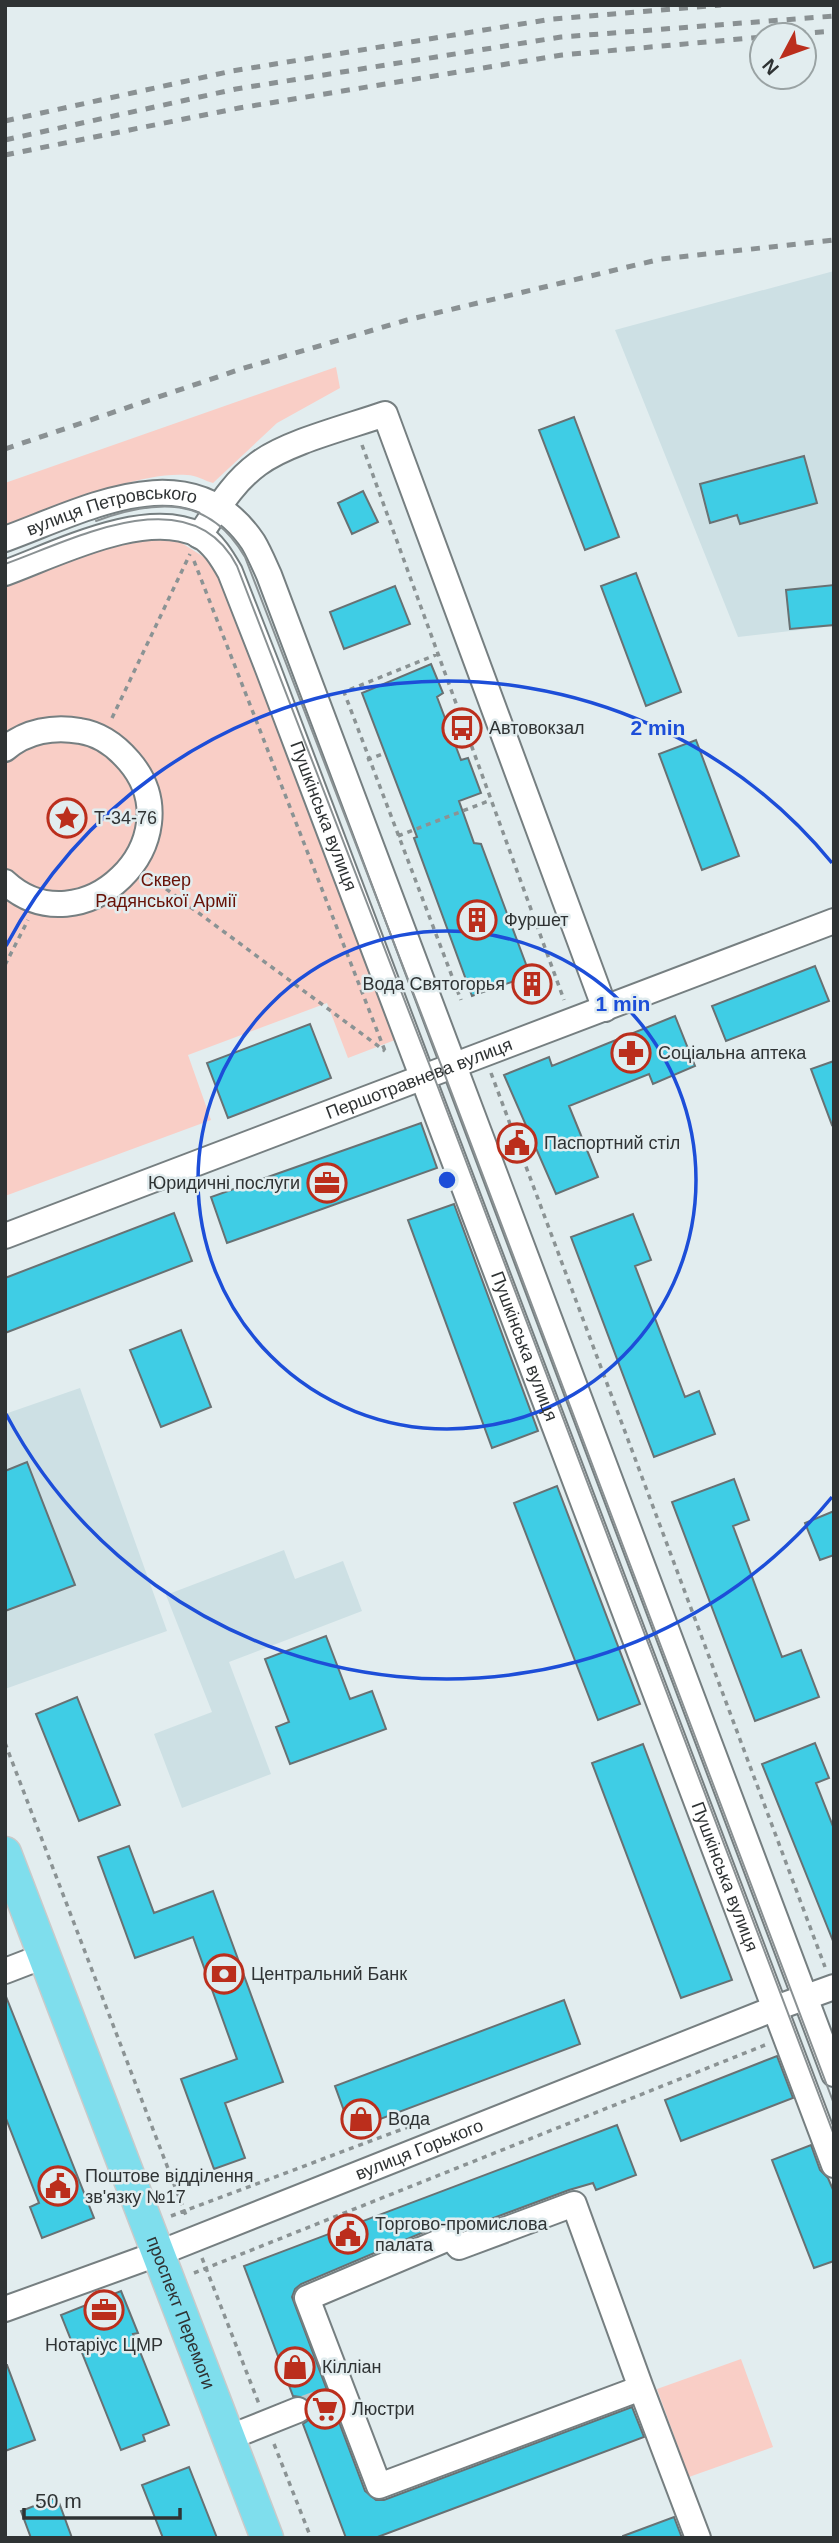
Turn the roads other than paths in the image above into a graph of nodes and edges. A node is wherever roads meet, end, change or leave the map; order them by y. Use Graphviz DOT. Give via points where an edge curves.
graph roads {
  1 [pos="218,506"];
  2 [pos="199,536"];
  3 [pos="5,539"];
  4 [pos="5,573"];
  5 [pos="5,750"];
  6 [pos="5,882"];
  7 [pos="834,921"];
  8 [pos="605,1009"];
  9 [pos="455,1065"];
  10 [pos="422,1079"];
  11 [pos="5,1236"];
  12 [pos="5,1853"];
  13 [pos="44,1956"];
  14 [pos="5,1971"];
  15 [pos="832,1982"];
  16 [pos="804,1999"];
  17 [pos="773,2009"];
  18 [pos="834,2074"];
  19 [pos="834,2165"];
  20 [pos="157,2253"];
  21 [pos="5,2309"];
  22 [pos="641,2388"];
  23 [pos="298,2410"];
  24 [pos="228,2438"];
  25 [pos="267,2538"];
  26 [pos="698,2538"];
  1 -- 2 [label="street"];
  1 -- 3 [label="street, вулиця Петровського" via="167,491 138,494"];
  1 -- 8 [label="street" via="257,464 276,452 384,414"];
  1 -- 9 [label="street, Пушкінська вулиця" via="254,543 269,575"];
  2 -- 4 [label="street, вулиця Петровського" via="171,527 121,530"];
  2 -- 10 [label="street, Пушкінська вулиця" via="222,557 230,572"];
  5 -- 6 [label="street" via="27,735 46,730 66,728 103,739 134,766 144,785 149,826 134,865 102,894 60,903 22,894"];
  7 -- 8 [label="street, Першотравнева вулиця"];
  8 -- 9 [label="street, Першотравнева вулиця"];
  9 -- 10 [label="street, Першотравнева вулиця"];
  9 -- 16 [label="street, Пушкінська вулиця"];
  10 -- 11 [label="street, Першотравнева вулиця"];
  10 -- 17 [label="street, Пушкінська вулиця"];
  12 -- 13 [label="main road, проспект Перемоги"];
  13 -- 14 [label="street"];
  13 -- 20 [label="main road, проспект Перемоги"];
  15 -- 16 [label="street, вулиця Горького"];
  16 -- 17 [label="street, вулиця Горького"];
  16 -- 18 [label="street, Пушкінська вулиця"];
  17 -- 19 [label="street, Пушкінська вулиця"];
  17 -- 20 [label="street, вулиця Горького"];
  20 -- 21 [label="street, вулиця Горького"];
  20 -- 24 [label="main road, проспект Перемоги"];
  22 -- 22 [label="street" via="379,2486 340,2395 307,2298 451,2236 459,2247 574,2204"];
  22 -- 26 [label="street"];
  23 -- 24 [label="street"];
  24 -- 25 [label="main road, проспект Перемоги"];
}
